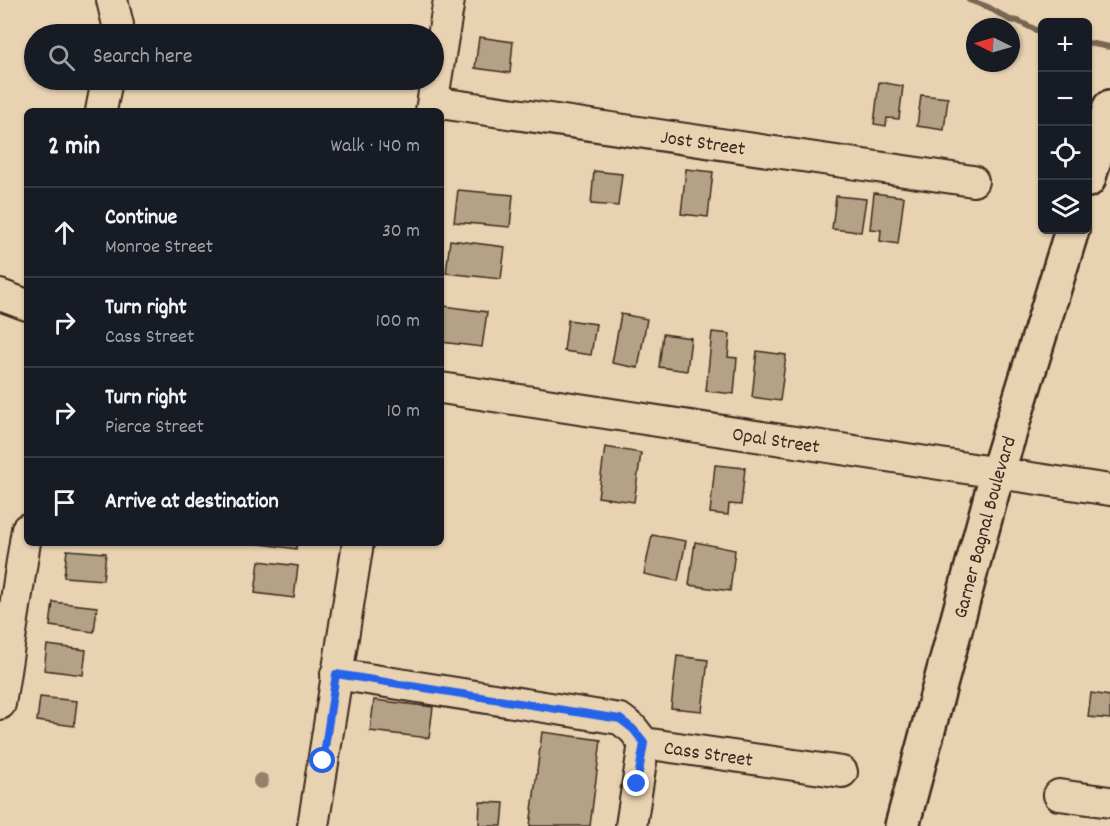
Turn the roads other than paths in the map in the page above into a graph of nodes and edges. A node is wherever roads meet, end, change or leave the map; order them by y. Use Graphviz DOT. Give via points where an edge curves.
graph roads {
  1 [pos="112,0"];
  2 [pos="449,0"];
  3 [pos="118,24"];
  4 [pos="444,31"];
  5 [pos="105,90"];
  6 [pos="435,90"];
  7 [pos="432,106"];
  8 [pos="101,108"];
  9 [pos="1110,108"];
  10 [pos="1092,167"];
  11 [pos="973,181"];
  12 [pos="1071,234"];
  13 [pos="0,295"];
  14 [pos="24,305"];
  15 [pos="444,388"];
  16 [pos="997,474"];
  17 [pos="1110,490"];
  18 [pos="24,546"];
  19 [pos="357,546"];
  20 [pos="336,674"];
  21 [pos="0,704"];
  22 [pos="644,743"];
  23 [pos="842,772"];
  24 [pos="1059,795"];
  25 [pos="1110,802"];
  26 [pos="313,826"];
  27 [pos="631,826"];
  28 [pos="902,826"];
  1 -- 3 [label="street"];
  2 -- 4 [label="street"];
  5 -- 8 [label="street"];
  6 -- 7 [label="street"];
  7 -- 11 [label="street, Jost Street"];
  9 -- 10 [label="highway"];
  12 -- 16 [label="highway, Garner Bagnal Boulevard"];
  13 -- 14 [label="street"];
  15 -- 16 [label="street, Opal Street"];
  16 -- 17 [label="street, Opal Street"];
  16 -- 28 [label="highway, Garner Bagnal Boulevard"];
  18 -- 21 [label="street"];
  19 -- 20 [label="street"];
  20 -- 22 [label="street, Cass Street" via="620,719"];
  20 -- 26 [label="street"];
  22 -- 23 [label="street, Cass Street"];
  22 -- 27 [label="street"];
  24 -- 25 [label="street"];
}
